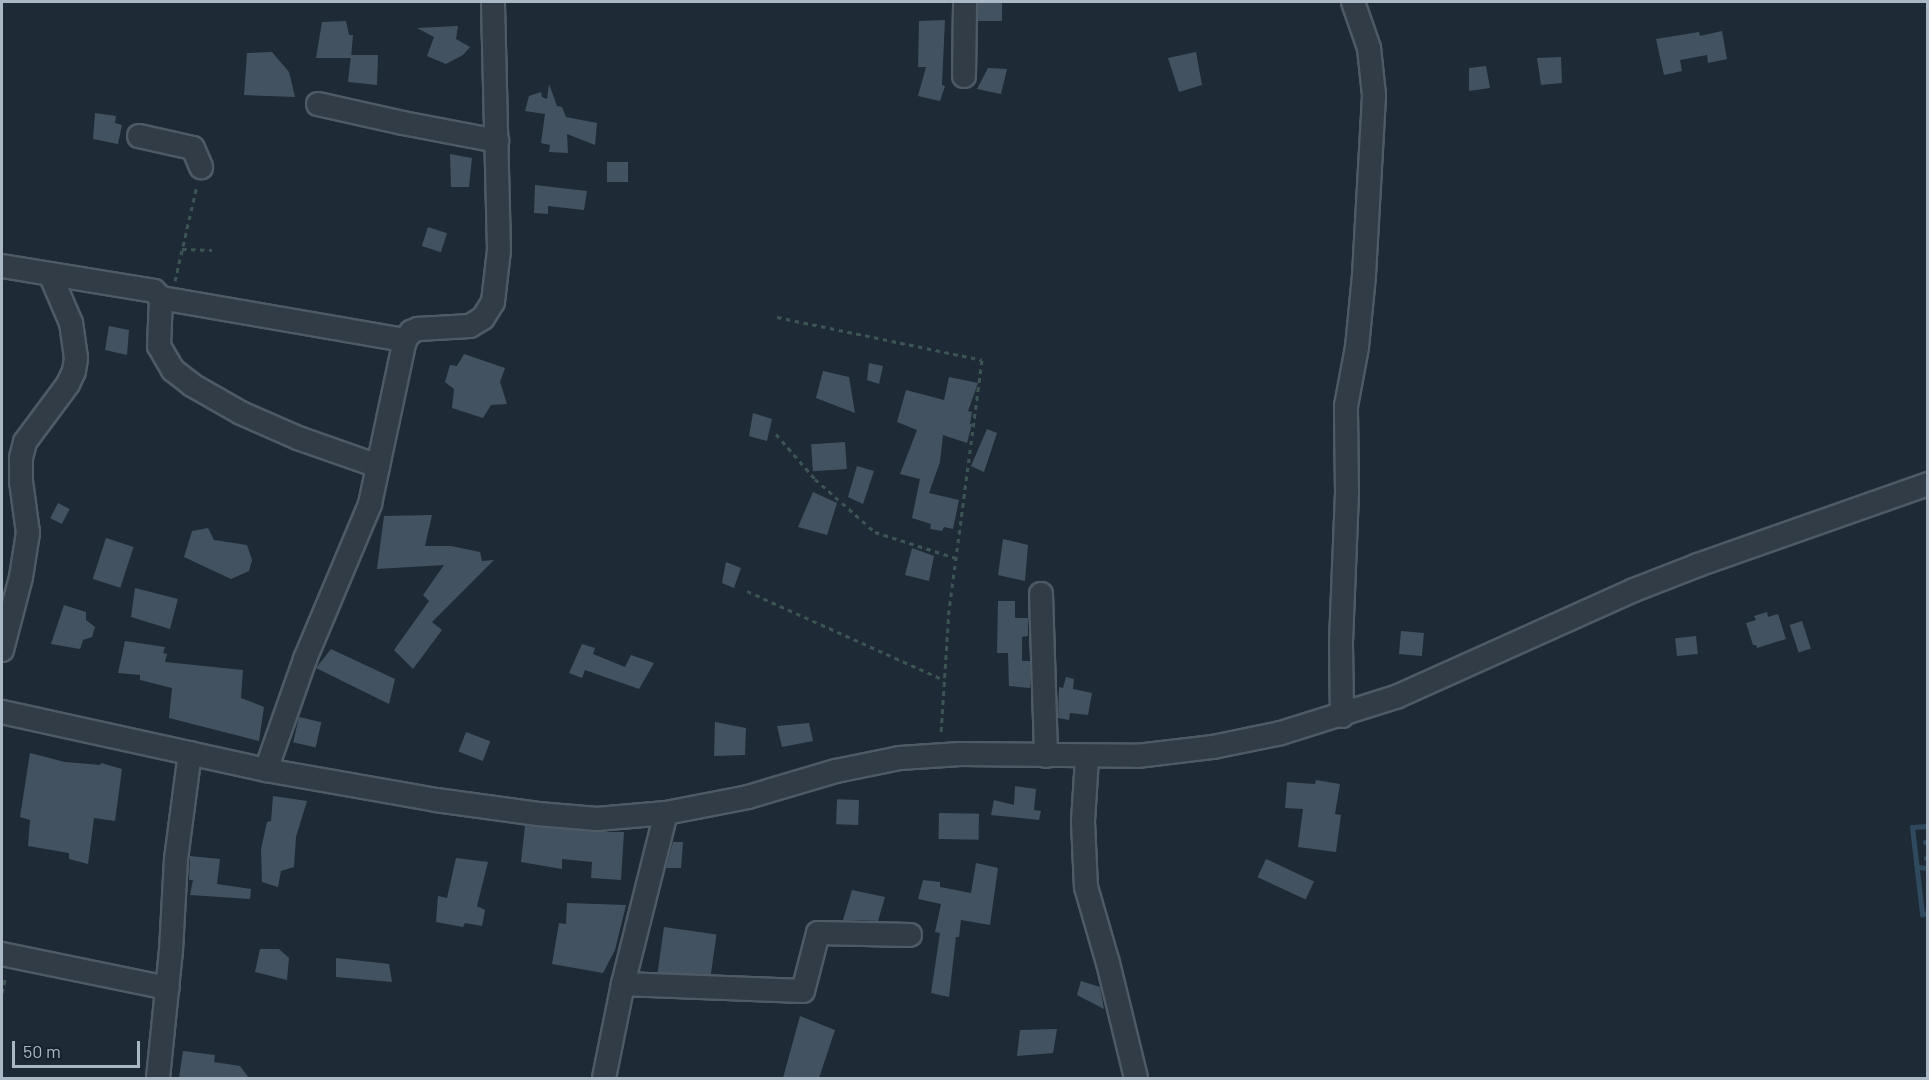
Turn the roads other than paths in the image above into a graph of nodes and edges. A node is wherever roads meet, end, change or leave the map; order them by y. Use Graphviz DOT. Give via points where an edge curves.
graph roads {
  1 [pos="493,2"];
  2 [pos="965,2"];
  3 [pos="1353,2"];
  4 [pos="964,76"];
  5 [pos="318,104"];
  6 [pos="139,136"];
  7 [pos="497,141"];
  8 [pos="201,167"];
  9 [pos="2,266"];
  10 [pos="50,274"];
  11 [pos="166,299"];
  12 [pos="405,340"];
  13 [pos="378,466"];
  14 [pos="1928,484"];
  15 [pos="1041,594"];
  16 [pos="2,650"];
  17 [pos="2,712"];
  18 [pos="1342,716"];
  19 [pos="190,753"];
  20 [pos="1047,756"];
  21 [pos="1087,758"];
  22 [pos="266,770"];
  23 [pos="666,813"];
  24 [pos="910,935"];
  25 [pos="2,954"];
  26 [pos="623,984"];
  27 [pos="168,988"];
  28 [pos="158,1078"];
  29 [pos="604,1078"];
  30 [pos="1136,1078"];
  1 -- 7 [label="street"];
  2 -- 4 [label="street"];
  3 -- 18 [label="street" via="1369,48 1374,95 1362,299 1346,406"];
  5 -- 7 [label="street"];
  6 -- 8 [label="street" via="193,148"];
  7 -- 12 [label="street" via="499,250 493,302 483,318 470,326 418,329"];
  9 -- 10 [label="street"];
  10 -- 11 [label="street" via="154,291"];
  10 -- 16 [label="street" via="71,323 76,358 68,384 25,442 21,481 28,533"];
  11 -- 12 [label="street"];
  11 -- 13 [label="street" via="159,346 172,370 241,413"];
  12 -- 13 [label="street"];
  13 -- 22 [label="street" via="370,504 305,659"];
  14 -- 18 [label="street" via="1666,578 1396,697"];
  15 -- 20 [label="street"];
  17 -- 19 [label="street"];
  18 -- 21 [label="street" via="1212,747"];
  19 -- 22 [label="street"];
  19 -- 27 [label="street" via="176,859"];
  20 -- 21 [label="street"];
  20 -- 23 [label="street" via="900,758 836,771 748,797"];
  21 -- 30 [label="street" via="1083,822 1086,887"];
  22 -- 23 [label="street" via="538,814 597,819"];
  23 -- 26 [label="street"];
  24 -- 26 [label="street" via="818,933 803,991"];
  25 -- 27 [label="street"];
  26 -- 29 [label="street"];
  27 -- 28 [label="street"];
}
